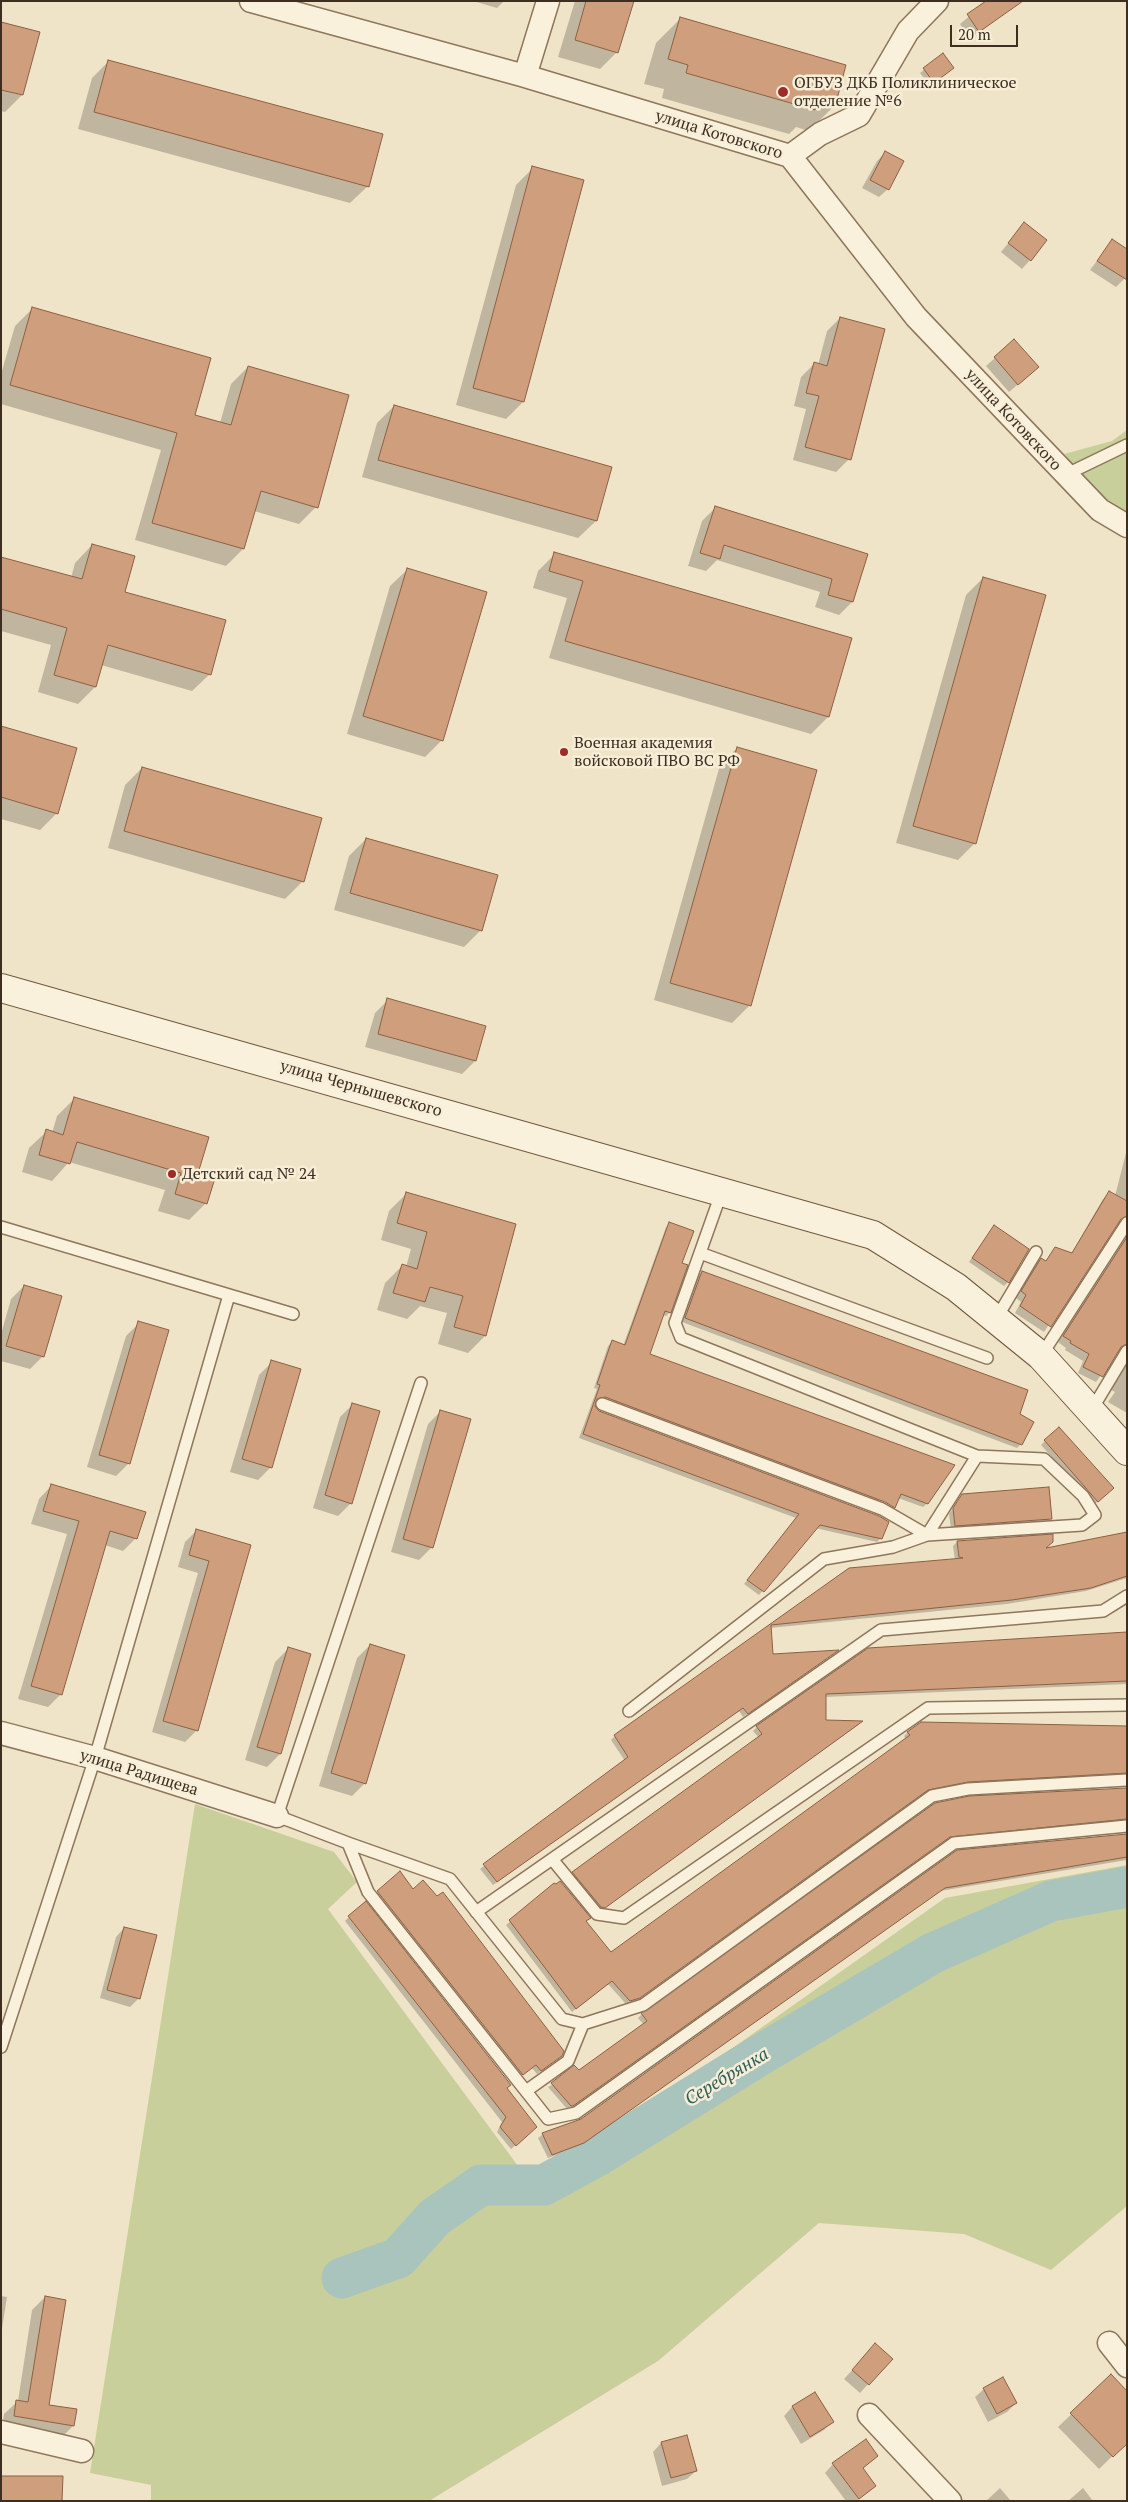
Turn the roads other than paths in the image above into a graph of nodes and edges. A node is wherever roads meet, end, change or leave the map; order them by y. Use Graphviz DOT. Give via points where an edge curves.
graph roads {
  1 [pos="252,1"];
  2 [pos="548,1"];
  3 [pos="937,1"];
  4 [pos="525,76"];
  5 [pos="790,156"];
  6 [pos="1127,444"];
  7 [pos="1065,475"];
  8 [pos="1127,526"];
  9 [pos="1,988"];
  10 [pos="722,1191"];
  11 [pos="1127,1223"];
  12 [pos="1,1227"];
  13 [pos="1036,1252"];
  14 [pos="700,1253"];
  15 [pos="229,1295"];
  16 [pos="293,1314"];
  17 [pos="996,1319"];
  18 [pos="1127,1351"];
  19 [pos="1041,1356"];
  20 [pos="987,1358"];
  21 [pos="421,1382"];
  22 [pos="602,1404"];
  23 [pos="1091,1411"];
  24 [pos="1127,1451"];
  25 [pos="977,1456"];
  26 [pos="926,1535"];
  27 [pos="1127,1596"];
  28 [pos="1127,1705"];
  29 [pos="629,1711"];
  30 [pos="1,1733"];
  31 [pos="94,1758"];
  32 [pos="1127,1780"];
  33 [pos="277,1816"];
  34 [pos="1127,1826"];
  35 [pos="348,1843"];
  36 [pos="552,1859"];
  37 [pos="476,1912"];
  38 [pos="583,2024"];
  39 [pos="2,2039"];
  40 [pos="526,2091"];
  41 [pos="1109,2343"];
  42 [pos="1127,2366"];
  43 [pos="869,2415"];
  44 [pos="1,2432"];
  45 [pos="82,2451"];
  46 [pos="950,2501"];
  1 -- 4 [label="street, улица Котовского"];
  2 -- 4 [label="street"];
  3 -- 5 [label="street" via="908,31 859,115 820,134"];
  4 -- 5 [label="street, улица Котовского"];
  5 -- 7 [label="street, улица Котовского" via="916,317"];
  6 -- 7 [label="lane"];
  7 -- 8 [label="street, улица Котовского" via="1100,510"];
  9 -- 10 [label="street, улица Чернышевского"];
  10 -- 14 [label="lane"];
  10 -- 17 [label="street, улица Чернышевского" via="873,1235 956,1287"];
  11 -- 19 [label="lane"];
  12 -- 15 [label="lane"];
  13 -- 17 [label="lane"];
  14 -- 20 [label="lane"];
  14 -- 25 [label="lane" via="675,1324 681,1338"];
  15 -- 16 [label="lane"];
  15 -- 31 [label="lane"];
  17 -- 19 [label="street, улица Чернышевского"];
  18 -- 23 [label="lane"];
  19 -- 23 [label="street, улица Чернышевского"];
  21 -- 33 [label="lane"];
  22 -- 26 [label="lane" via="882,1509"];
  23 -- 24 [label="street, улица Чернышевского"];
  25 -- 26 [label="lane"];
  25 -- 26 [label="lane" via="1044,1459 1083,1496 1094,1515 1082,1525"];
  26 -- 29 [label="lane" via="893,1547 824,1559"];
  27 -- 36 [label="lane" via="1103,1611 881,1630"];
  28 -- 36 [label="lane" via="928,1708 624,1918 597,1914"];
  30 -- 31 [label="street, улица Радищева"];
  31 -- 33 [label="street, улица Радищева"];
  31 -- 39 [label="lane"];
  32 -- 38 [label="lane" via="968,1789 932,1796 643,2006"];
  33 -- 35 [label="lane"];
  34 -- 40 [label="lane" via="954,1843 576,2114 548,2119"];
  35 -- 37 [label="lane" via="450,1879"];
  35 -- 40 [label="lane" via="368,1892"];
  36 -- 37 [label="lane"];
  37 -- 38 [label="lane" via="562,2019"];
  38 -- 40 [label="lane" via="568,2061"];
  41 -- 42 [label="street"];
  43 -- 46 [label="street"];
  44 -- 45 [label="street"];
}
